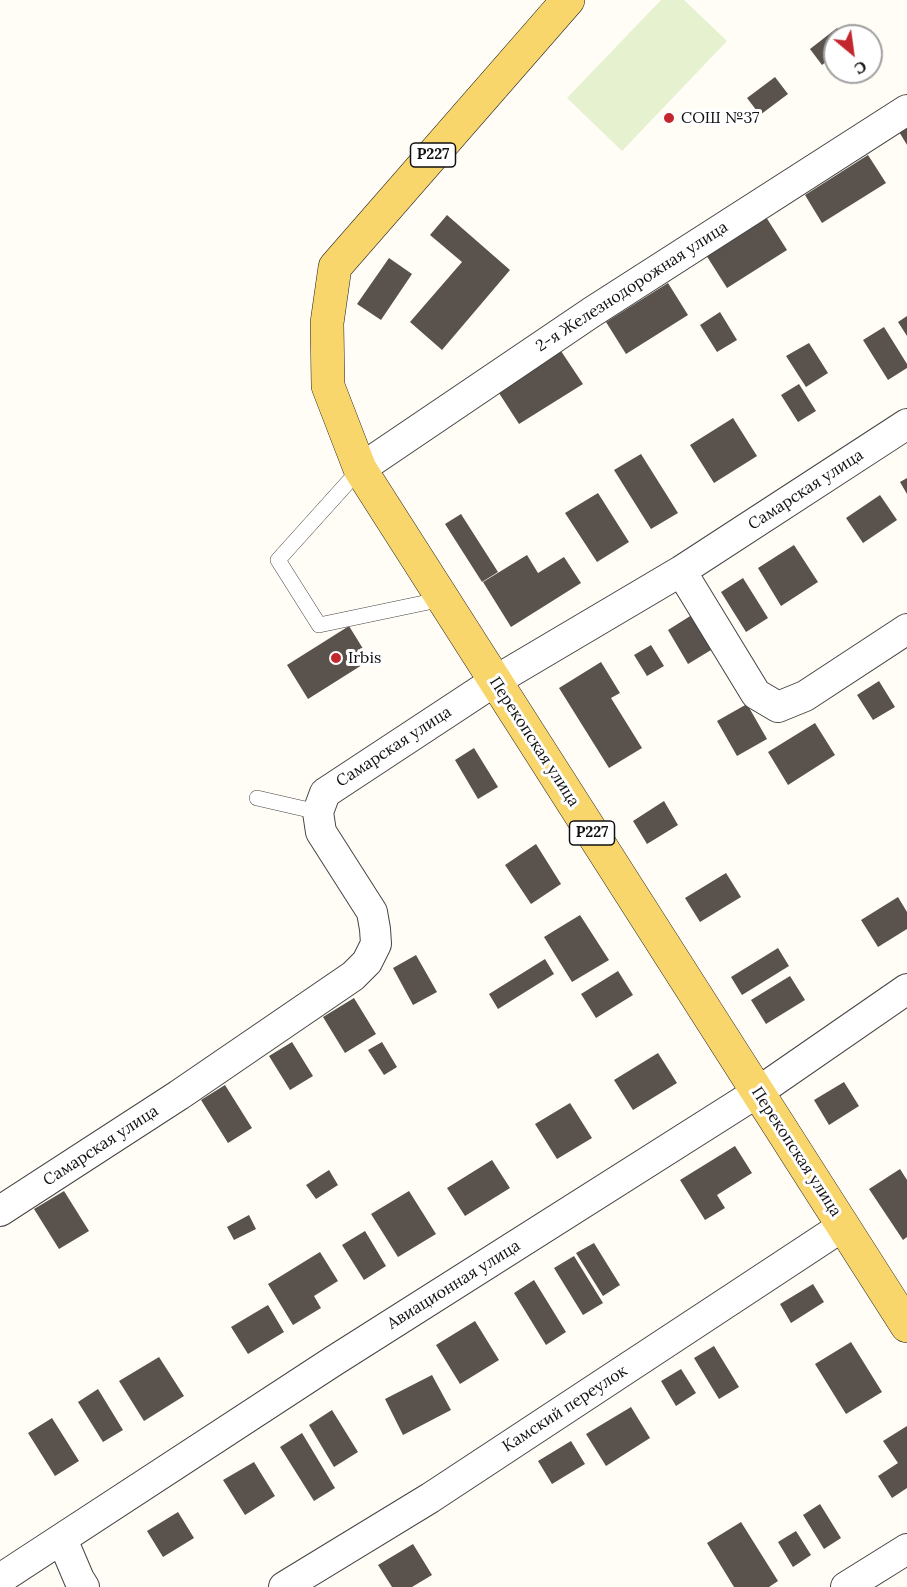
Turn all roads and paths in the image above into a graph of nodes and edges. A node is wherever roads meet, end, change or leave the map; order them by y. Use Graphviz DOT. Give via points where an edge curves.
graph roads {
  1 [pos="568,0"];
  2 [pos="907,110"];
  3 [pos="907,424"];
  4 [pos="360,469"];
  5 [pos="681,571"];
  6 [pos="443,599"];
  7 [pos="907,629"];
  8 [pos="495,681"];
  9 [pos="257,798"];
  10 [pos="318,812"];
  11 [pos="907,989"];
  12 [pos="758,1092"];
  13 [pos="0,1211"];
  14 [pos="843,1226"];
  15 [pos="907,1326"];
  16 [pos="62,1539"];
  17 [pos="907,1549"];
  18 [pos="0,1579"];
  19 [pos="84,1587"];
  20 [pos="284,1587"];
  21 [pos="846,1587"];
  1 -- 4 [label="main road, Перекопская улица / Р227" via="335,267 327,322 328,386"];
  2 -- 4 [label="street, 2-я Железнодорожная улица" via="592,312"];
  3 -- 5 [label="street, Самарская улица"];
  4 -- 6 [label="main road, Перекопская улица / Р227"];
  4 -- 6 [label="lane" via="278,560 319,625"];
  5 -- 7 [label="street" via="756,694 778,706 805,696"];
  5 -- 8 [label="street, Самарская улица"];
  6 -- 8 [label="main road, Перекопская улица / Р227"];
  8 -- 10 [label="street, Самарская улица" via="325,793"];
  8 -- 12 [label="main road, Перекопская улица / Р227"];
  9 -- 10 [label="lane"];
  10 -- 13 [label="street, Самарская улица" via="321,832 372,912 376,944 367,962 353,976 218,1069"];
  11 -- 12 [label="street, Авиационная улица"];
  12 -- 14 [label="main road, Перекопская улица / Р227"];
  12 -- 16 [label="street, Авиационная улица" via="332,1362"];
  14 -- 15 [label="main road, Перекопская улица / Р227"];
  14 -- 20 [label="street, Камский переулок" via="430,1498"];
  16 -- 18 [label="street, Авиационная улица"];
  16 -- 19 [label="street"];
  17 -- 21 [label="street"];
}
